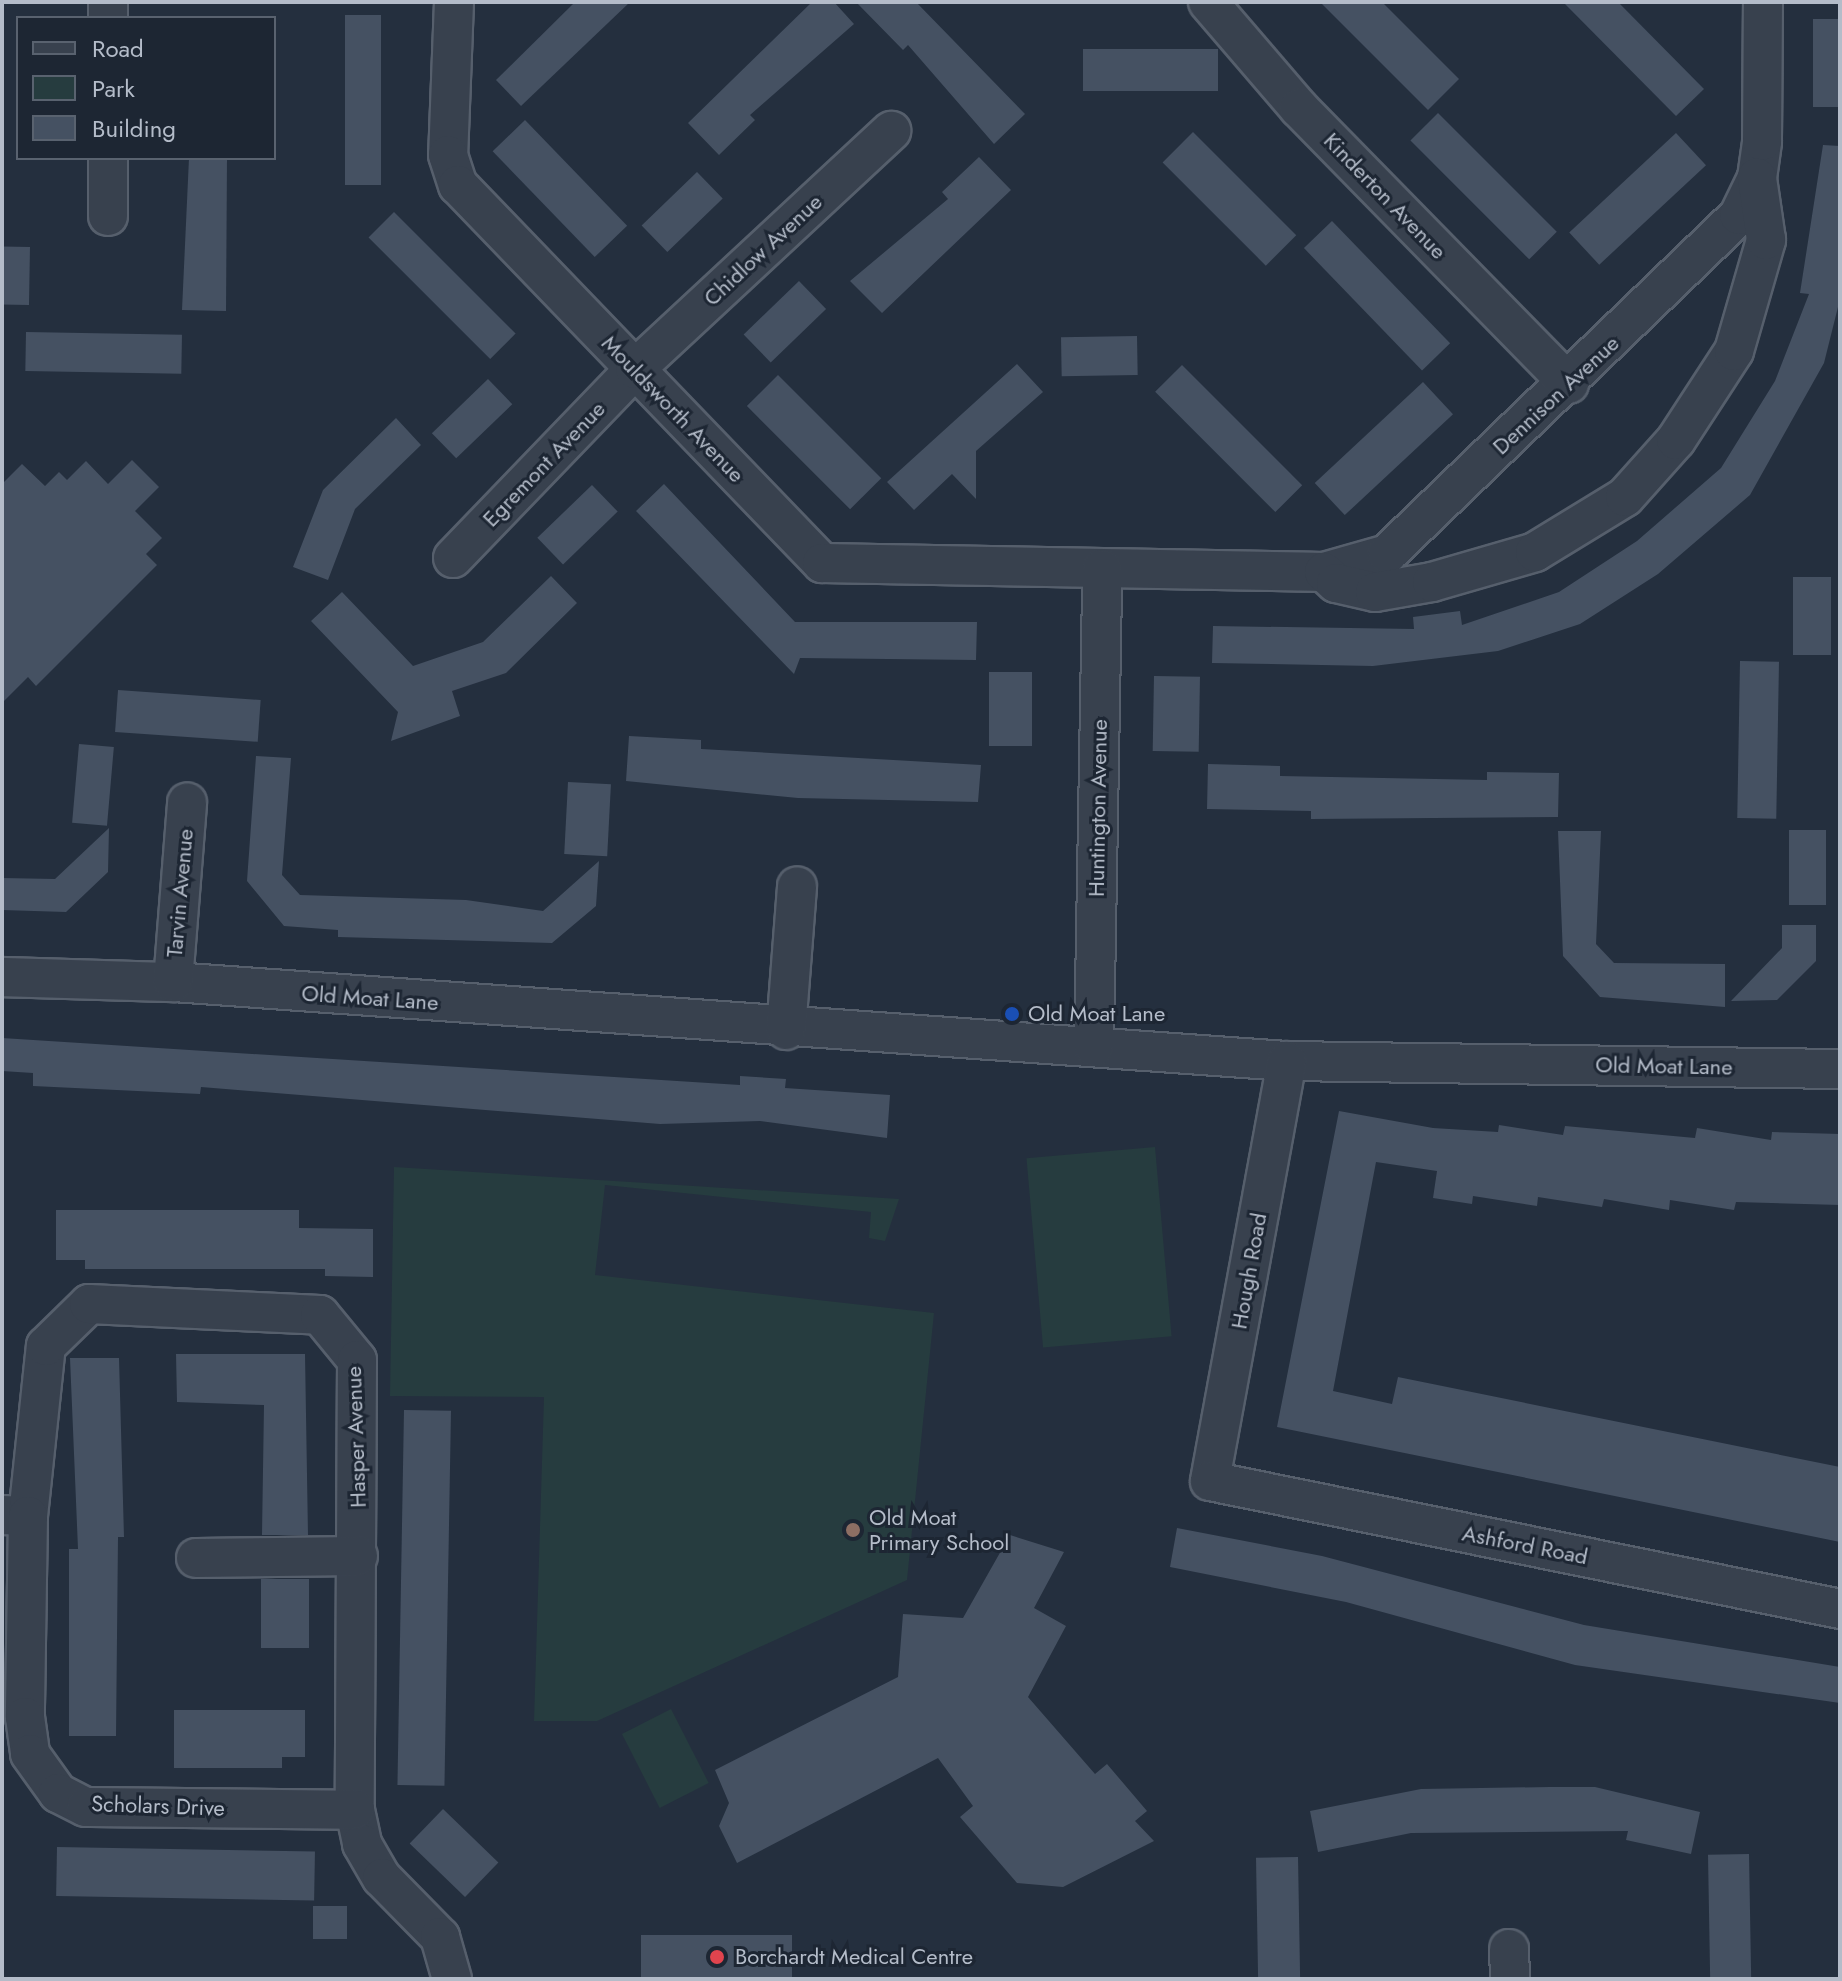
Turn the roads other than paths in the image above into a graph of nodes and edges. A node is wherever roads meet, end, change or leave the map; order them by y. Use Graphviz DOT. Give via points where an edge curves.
graph roads {
  1 [pos="454,2"];
  2 [pos="1208,2"];
  3 [pos="1763,2"];
  4 [pos="891,131"];
  5 [pos="108,160"];
  6 [pos="1757,178"];
  7 [pos="108,216"];
  8 [pos="635,369"];
  9 [pos="1569,384"];
  10 [pos="453,558"];
  11 [pos="1102,569"];
  12 [pos="1324,572"];
  13 [pos="187,803"];
  14 [pos="797,886"];
  15 [pos="2,977"];
  16 [pos="173,982"];
  17 [pos="786,1030"];
  18 [pos="1094,1047"];
  19 [pos="1287,1061"];
  20 [pos="1840,1069"];
  21 [pos="1210,1481"];
  22 [pos="15,1515"];
  23 [pos="358,1556"];
  24 [pos="196,1558"];
  25 [pos="1840,1609"];
  26 [pos="355,1810"];
  27 [pos="452,1979"];
  1 -- 8 [label="street, Mouldsworth Avenue" via="448,155 458,185"];
  2 -- 9 [label="street, Kinderton Avenue" via="1299,108"];
  3 -- 6 [label="street, Dennison Avenue"];
  4 -- 8 [label="street, Chidlow Avenue"];
  5 -- 7 [label="street"];
  6 -- 9 [label="street, Dennison Avenue" via="1720,239"];
  6 -- 12 [label="street, Dennison Avenue" via="1766,240 1734,351 1676,440 1625,497 1535,552 1432,582 1375,592 1336,583"];
  8 -- 10 [label="street, Egremont Avenue"];
  8 -- 11 [label="street, Mouldsworth Avenue" via="822,563"];
  9 -- 12 [label="street, Dennison Avenue" via="1387,554"];
  11 -- 12 [label="street, Dennison Avenue"];
  11 -- 18 [label="street, Huntington Avenue"];
  13 -- 16 [label="street, Tarvin Avenue"];
  14 -- 17 [label="street"];
  15 -- 16 [label="street, Old Moat Lane"];
  16 -- 17 [label="street, Old Moat Lane"];
  17 -- 18 [label="street, Old Moat Lane"];
  18 -- 19 [label="street, Old Moat Lane"];
  19 -- 20 [label="street, Old Moat Lane"];
  19 -- 21 [label="street, Hough Road"];
  21 -- 25 [label="street, Ashford Road"];
  22 -- 23 [label="street, Hasper Avenue" via="46,1346 89,1304 320,1315 357,1360"];
  22 -- 26 [label="street, Scholars Drive" via="30,1754 58,1793 86,1807"];
  23 -- 24 [label="street"];
  23 -- 26 [label="street, Hasper Avenue"];
  26 -- 27 [label="street, Hasper Avenue" via="362,1844 382,1878 440,1937"];
}
